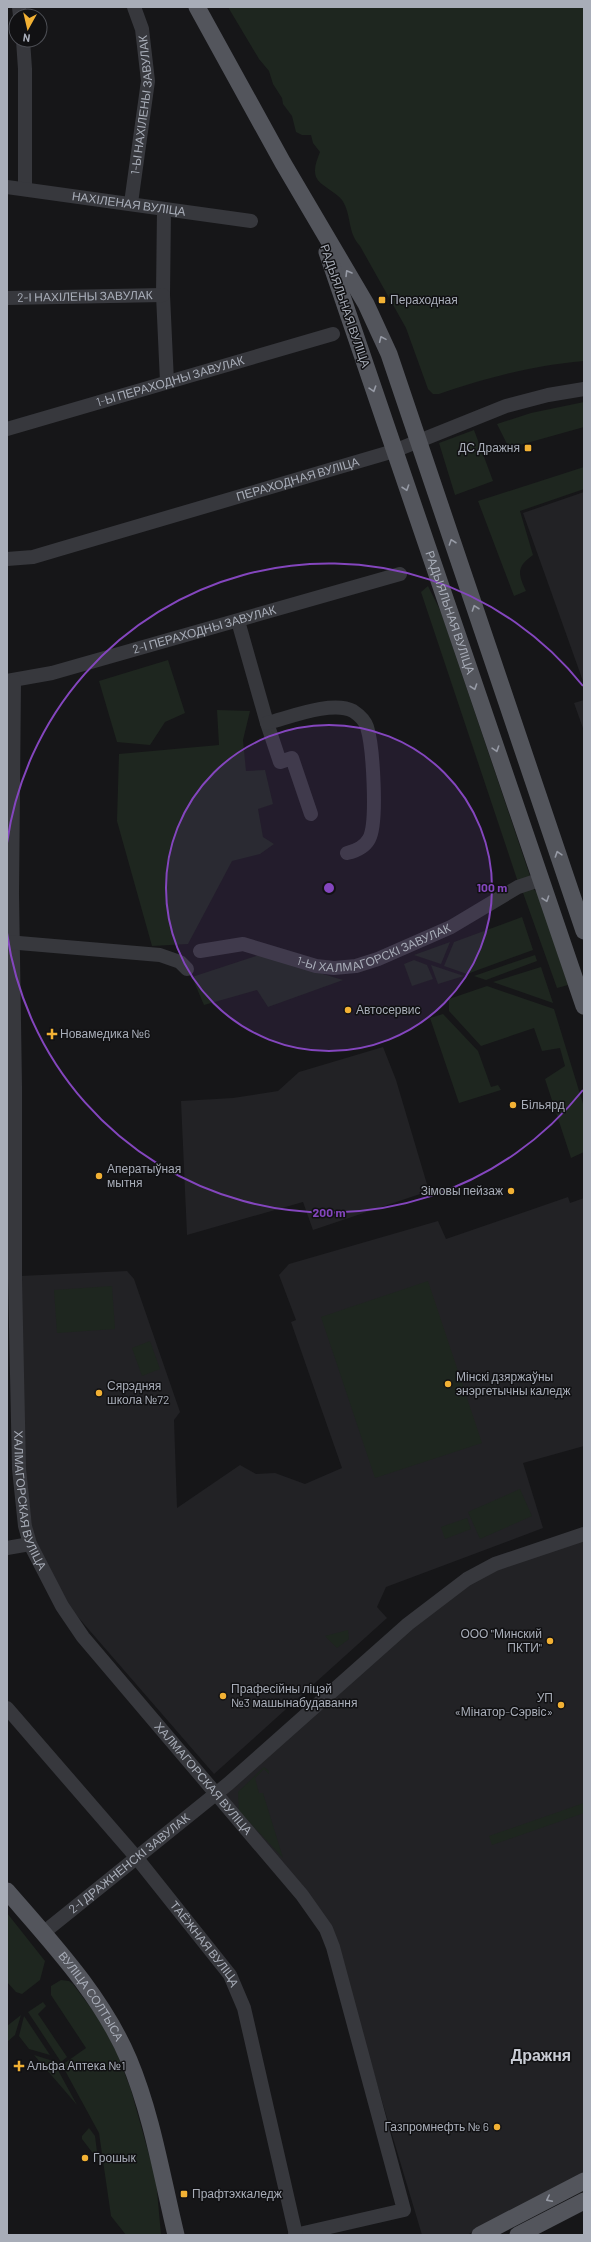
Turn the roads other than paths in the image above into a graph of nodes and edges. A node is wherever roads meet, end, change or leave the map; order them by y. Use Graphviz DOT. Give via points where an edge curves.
graph roads {
  1 [pos="134,7"];
  2 [pos="197,7"];
  3 [pos="23,48"];
  4 [pos="7,187"];
  5 [pos="25,188"];
  6 [pos="130,203"];
  7 [pos="164,209"];
  8 [pos="315,220"];
  9 [pos="251,221"];
  10 [pos="163,295"];
  11 [pos="7,298"];
  12 [pos="333,334"];
  13 [pos="167,382"];
  14 [pos="584,389"];
  15 [pos="7,429"];
  16 [pos="418,442"];
  17 [pos="394,451"];
  18 [pos="7,559"];
  19 [pos="400,574"];
  20 [pos="238,621"];
  21 [pos="10,681"];
  22 [pos="514,722"];
  23 [pos="267,723"];
  24 [pos="490,731"];
  25 [pos="311,814"];
  26 [pos="347,854"];
  27 [pos="539,880"];
  28 [pos="584,931"];
  29 [pos="10,942"];
  30 [pos="200,951"];
  31 [pos="187,969"];
  32 [pos="584,1006"];
  33 [pos="11,1265"];
  34 [pos="584,1534"];
  35 [pos="30,1544"];
  36 [pos="7,1548"];
  37 [pos="7,1708"];
  38 [pos="216,1794"];
  39 [pos="136,1857"];
  40 [pos="7,1891"];
  41 [pos="43,1933"];
  42 [pos="584,2181"];
  43 [pos="584,2201"];
  44 [pos="176,2235"];
  45 [pos="296,2235"];
  46 [pos="480,2235"];
  47 [pos="518,2235"];
  1 -- 6 [label="street, 1-Ы НАХІЛЕНЫ ЗАВУЛАК" via="142,29 148,81"];
  2 -- 8 [label="main road, РАДЫЯЛЬНАЯ ВУЛІЦА"];
  3 -- 5 [label="street"];
  4 -- 5 [label="street, НАХІЛЕНАЯ ВУЛІЦА"];
  5 -- 6 [label="street, НАХІЛЕНАЯ ВУЛІЦА"];
  6 -- 7 [label="street, НАХІЛЕНАЯ ВУЛІЦА"];
  7 -- 9 [label="street, НАХІЛЕНАЯ ВУЛІЦА"];
  7 -- 10 [label="street"];
  16 -- 8 [label="main road, РАДЫЯЛЬНАЯ ВУЛІЦА, one-way" via="389,354 368,306"];
  8 -- 17 [label="main road, РАДЫЯЛЬНАЯ ВУЛІЦА, one-way"];
  10 -- 11 [label="street, 2-І НАХІЛЕНЫ ЗАВУЛАК"];
  10 -- 13 [label="street"];
  12 -- 13 [label="street, 1-Ы ПЕРАХОДНЫ ЗАВУЛАК"];
  13 -- 15 [label="street, 1-Ы ПЕРАХОДНЫ ЗАВУЛАК"];
  14 -- 16 [label="street, ПЕРАХОДНАЯ ВУЛІЦА" via="506,406"];
  16 -- 17 [label="street, ПЕРАХОДНАЯ ВУЛІЦА"];
  22 -- 16 [label="main road, РАДЫЯЛЬНАЯ ВУЛІЦА, one-way"];
  17 -- 18 [label="street, ПЕРАХОДНАЯ ВУЛІЦА" via="33,557"];
  17 -- 24 [label="main road, РАДЫЯЛЬНАЯ ВУЛІЦА, one-way"];
  19 -- 20 [label="street, 2-І ПЕРАХОДНЫ ЗАВУЛАК"];
  20 -- 21 [label="street, 2-І ПЕРАХОДНЫ ЗАВУЛАК" via="52,673"];
  20 -- 23 [label="street"];
  21 -- 29 [label="street, ХАЛМАГОРСКАЯ ВУЛІЦА"];
  22 -- 24 [label="main road"];
  28 -- 22 [label="main road, РАДЫЯЛЬНАЯ ВУЛІЦА, one-way"];
  23 -- 25 [label="street" via="280,762 292,758"];
  23 -- 26 [label="street" via="321,709 340,708 352,711 367,727 373,766 373,822 370,838 364,846"];
  24 -- 27 [label="main road, РАДЫЯЛЬНАЯ ВУЛІЦА, one-way"];
  27 -- 30 [label="street, 1-Ы ХАЛМАГОРСКІ ЗАВУЛАК" via="518,887 451,927 378,959 351,967 316,966 243,944"];
  27 -- 32 [label="main road, РАДЫЯЛЬНАЯ ВУЛІЦА, one-way"];
  29 -- 31 [label="street" via="160,955 180,962"];
  29 -- 33 [label="street, ХАЛМАГОРСКАЯ ВУЛІЦА"];
  33 -- 35 [label="street, ХАЛМАГОРСКАЯ ВУЛІЦА" via="19,1469 25,1526"];
  34 -- 38 [label="street, 2-І ДРАЖНЕНСКІ ЗАВУЛАК" via="495,1564 467,1579 408,1624"];
  35 -- 36 [label="street"];
  35 -- 38 [label="street, ХАЛМАГОРСКАЯ ВУЛІЦА" via="62,1606 83,1637"];
  37 -- 39 [label="street, ТАЁЖНАЯ ВУЛІЦА"];
  38 -- 39 [label="street, 2-І ДРАЖНЕНСКІ ЗАВУЛАК"];
  38 -- 45 [label="street, ХАЛМАГОРСКАЯ ВУЛІЦА" via="302,1895 326,1929 404,2210"];
  39 -- 41 [label="street, 2-І ДРАЖНЕНСКІ ЗАВУЛАК"];
  39 -- 45 [label="street, ТАЁЖНАЯ ВУЛІЦА" via="230,1975 244,2008"];
  40 -- 41 [label="main road, ВУЛІЦА СОЛТЫСА"];
  41 -- 44 [label="main road, ВУЛІЦА СОЛТЫСА" via="93,1998 129,2059 149,2121"];
  42 -- 46 [label="main road, one-way"];
  43 -- 47 [label="main road"];
}
